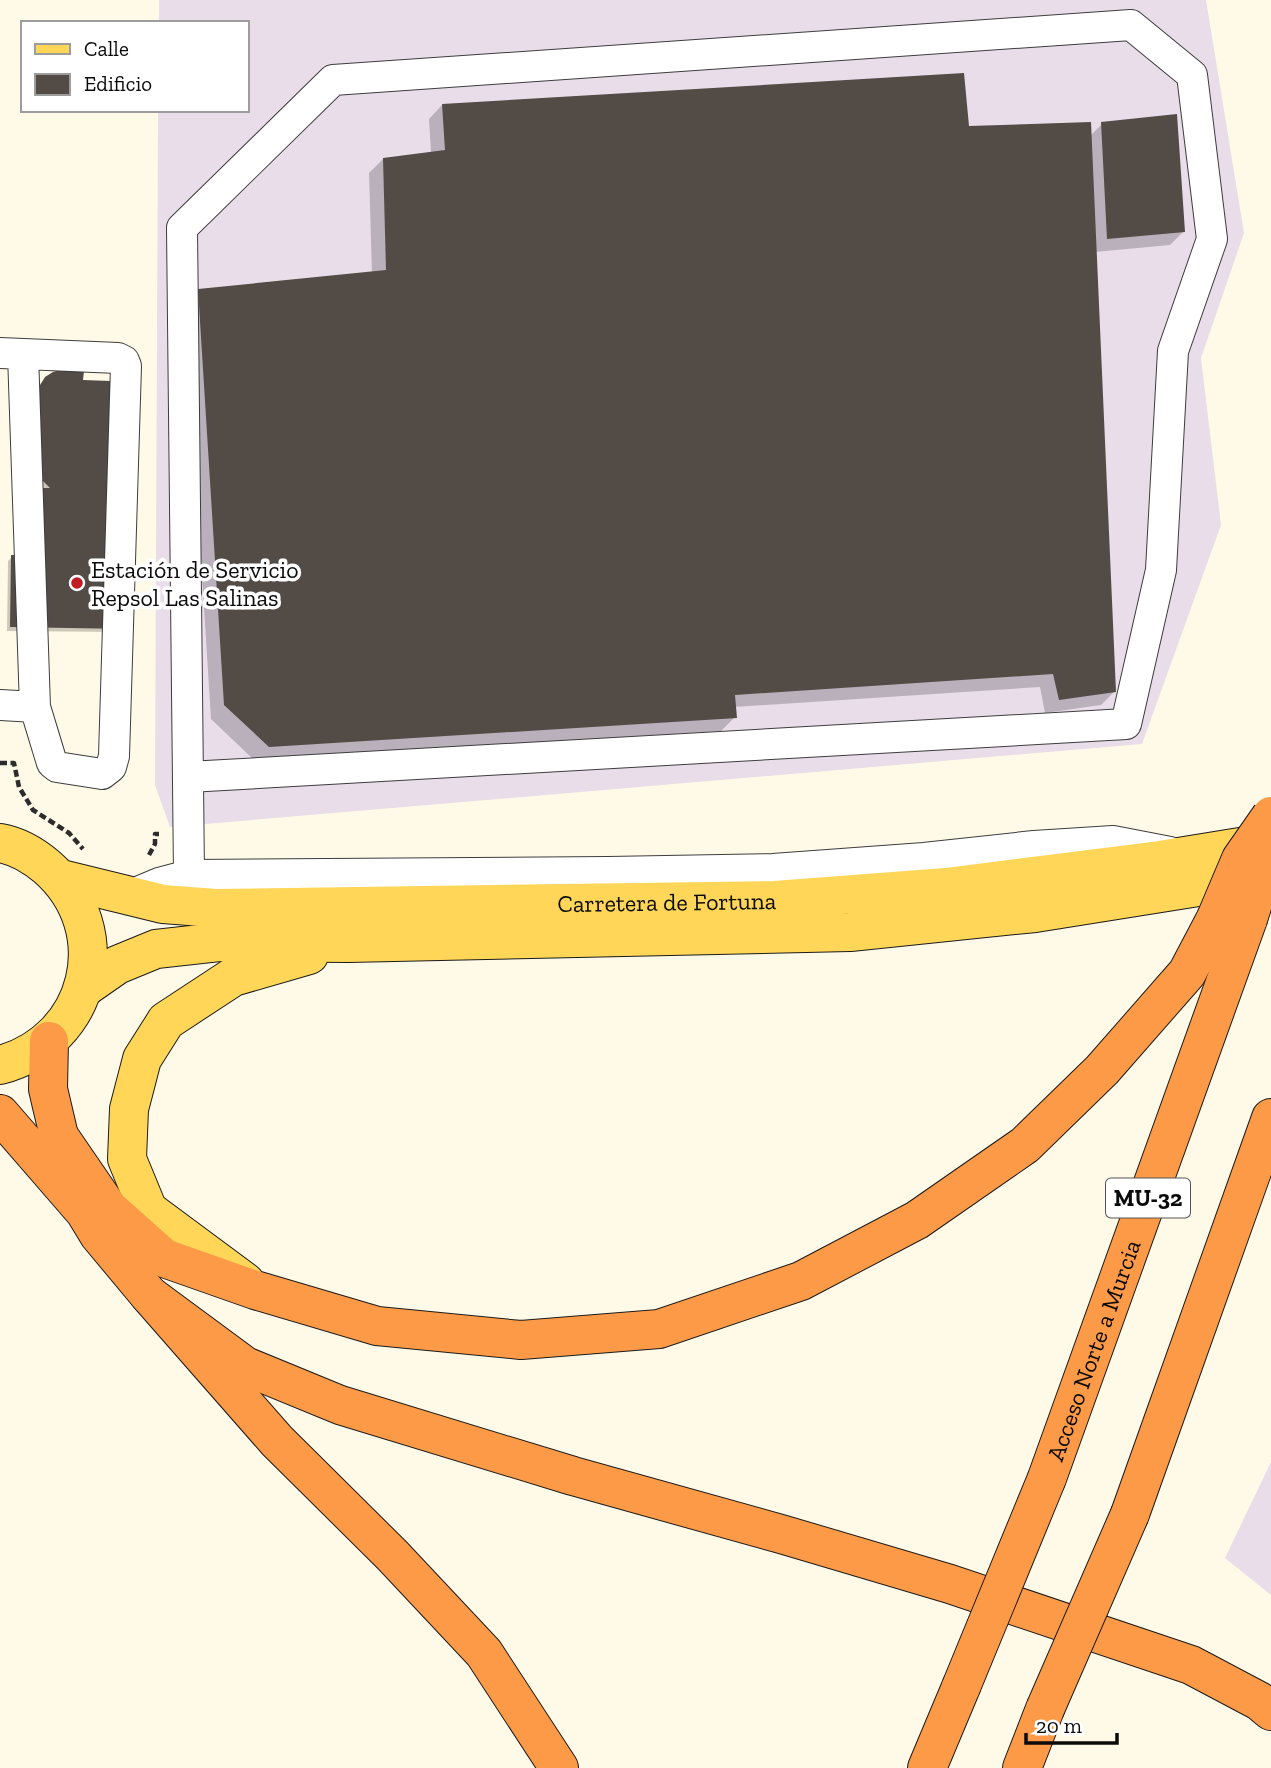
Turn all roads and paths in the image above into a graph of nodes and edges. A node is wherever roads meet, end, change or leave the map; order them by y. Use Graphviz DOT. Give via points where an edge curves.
graph roads {
  1 [pos="12,353"];
  2 [pos="0,705"];
  3 [pos="35,707"];
  4 [pos="188,777"];
  5 [pos="1271,816"];
  6 [pos="0,843"];
  7 [pos="1271,844"];
  8 [pos="1187,855"];
  9 [pos="188,875"];
  10 [pos="1271,876"];
  11 [pos="61,879"];
  12 [pos="128,897"];
  13 [pos="1232,918"];
  14 [pos="348,943"];
  15 [pos="84,988"];
  16 [pos="49,1041"];
  17 [pos="0,1065"];
  18 [pos="0,1114"];
  19 [pos="1271,1118"];
  20 [pos="59,1136"];
  21 [pos="85,1212"];
  22 [pos="255,1290"];
  23 [pos="149,1295"];
  24 [pos="1271,1711"];
  25 [pos="559,1768"];
  26 [pos="927,1768"];
  27 [pos="1022,1768"];
  1 -- 3 [label="street"];
  1 -- 3 [label="street" via="118,358 126,366 111,767 102,774 57,767 49,757"];
  2 -- 3 [label="street"];
  4 -- 4 [label="street" via="182,228 333,80 1131,25 1192,75 1212,240 1173,351 1161,570 1126,724"];
  4 -- 9 [label="street"];
  5 -- 13 [label="highway, bridge" via="1241,859"];
  6 -- 11 [label="main road" via="36,858"];
  7 -- 8 [label="main road, Carretera de Fortuna"];
  7 -- 13 [label="highway, Acceso Norte a Murcia / MU-32, bridge"];
  8 -- 9 [label="street" via="1113,841 774,869"];
  8 -- 12 [label="main road, Carretera de Fortuna" via="946,887 775,900 216,908"];
  9 -- 12 [label="street"];
  10 -- 14 [label="main road, Carretera de Fortuna" via="1035,913 850,932"];
  11 -- 12 [label="main road, Carretera de Fortuna"];
  11 -- 15 [label="main road" via="81,911 89,949"];
  13 -- 22 [label="highway" via="1102,1070 1025,1145 917,1220 802,1281 659,1329 521,1340 377,1326"];
  13 -- 26 [label="highway, Acceso Norte a Murcia / MU-32, bridge" via="1047,1478"];
  14 -- 15 [label="main road, Carretera de Fortuna" via="219,942 156,949 117,965"];
  14 -- 22 [label="main road" via="233,977 166,1021 142,1059 128,1109 127,1159 148,1210"];
  15 -- 16 [label="main road" via="70,1017"];
  16 -- 17 [label="main road" via="27,1056"];
  16 -- 20 [label="highway" via="48,1089"];
  18 -- 21 [label="highway"];
  19 -- 27 [label="highway, bridge" via="1130,1514"];
  20 -- 21 [label="highway"];
  20 -- 22 [label="highway" via="109,1209 164,1258"];
  21 -- 23 [label="highway"];
  23 -- 24 [label="highway" via="245,1366 340,1405 950,1584 1191,1665"];
  23 -- 25 [label="highway" via="276,1441 484,1653"];
}
